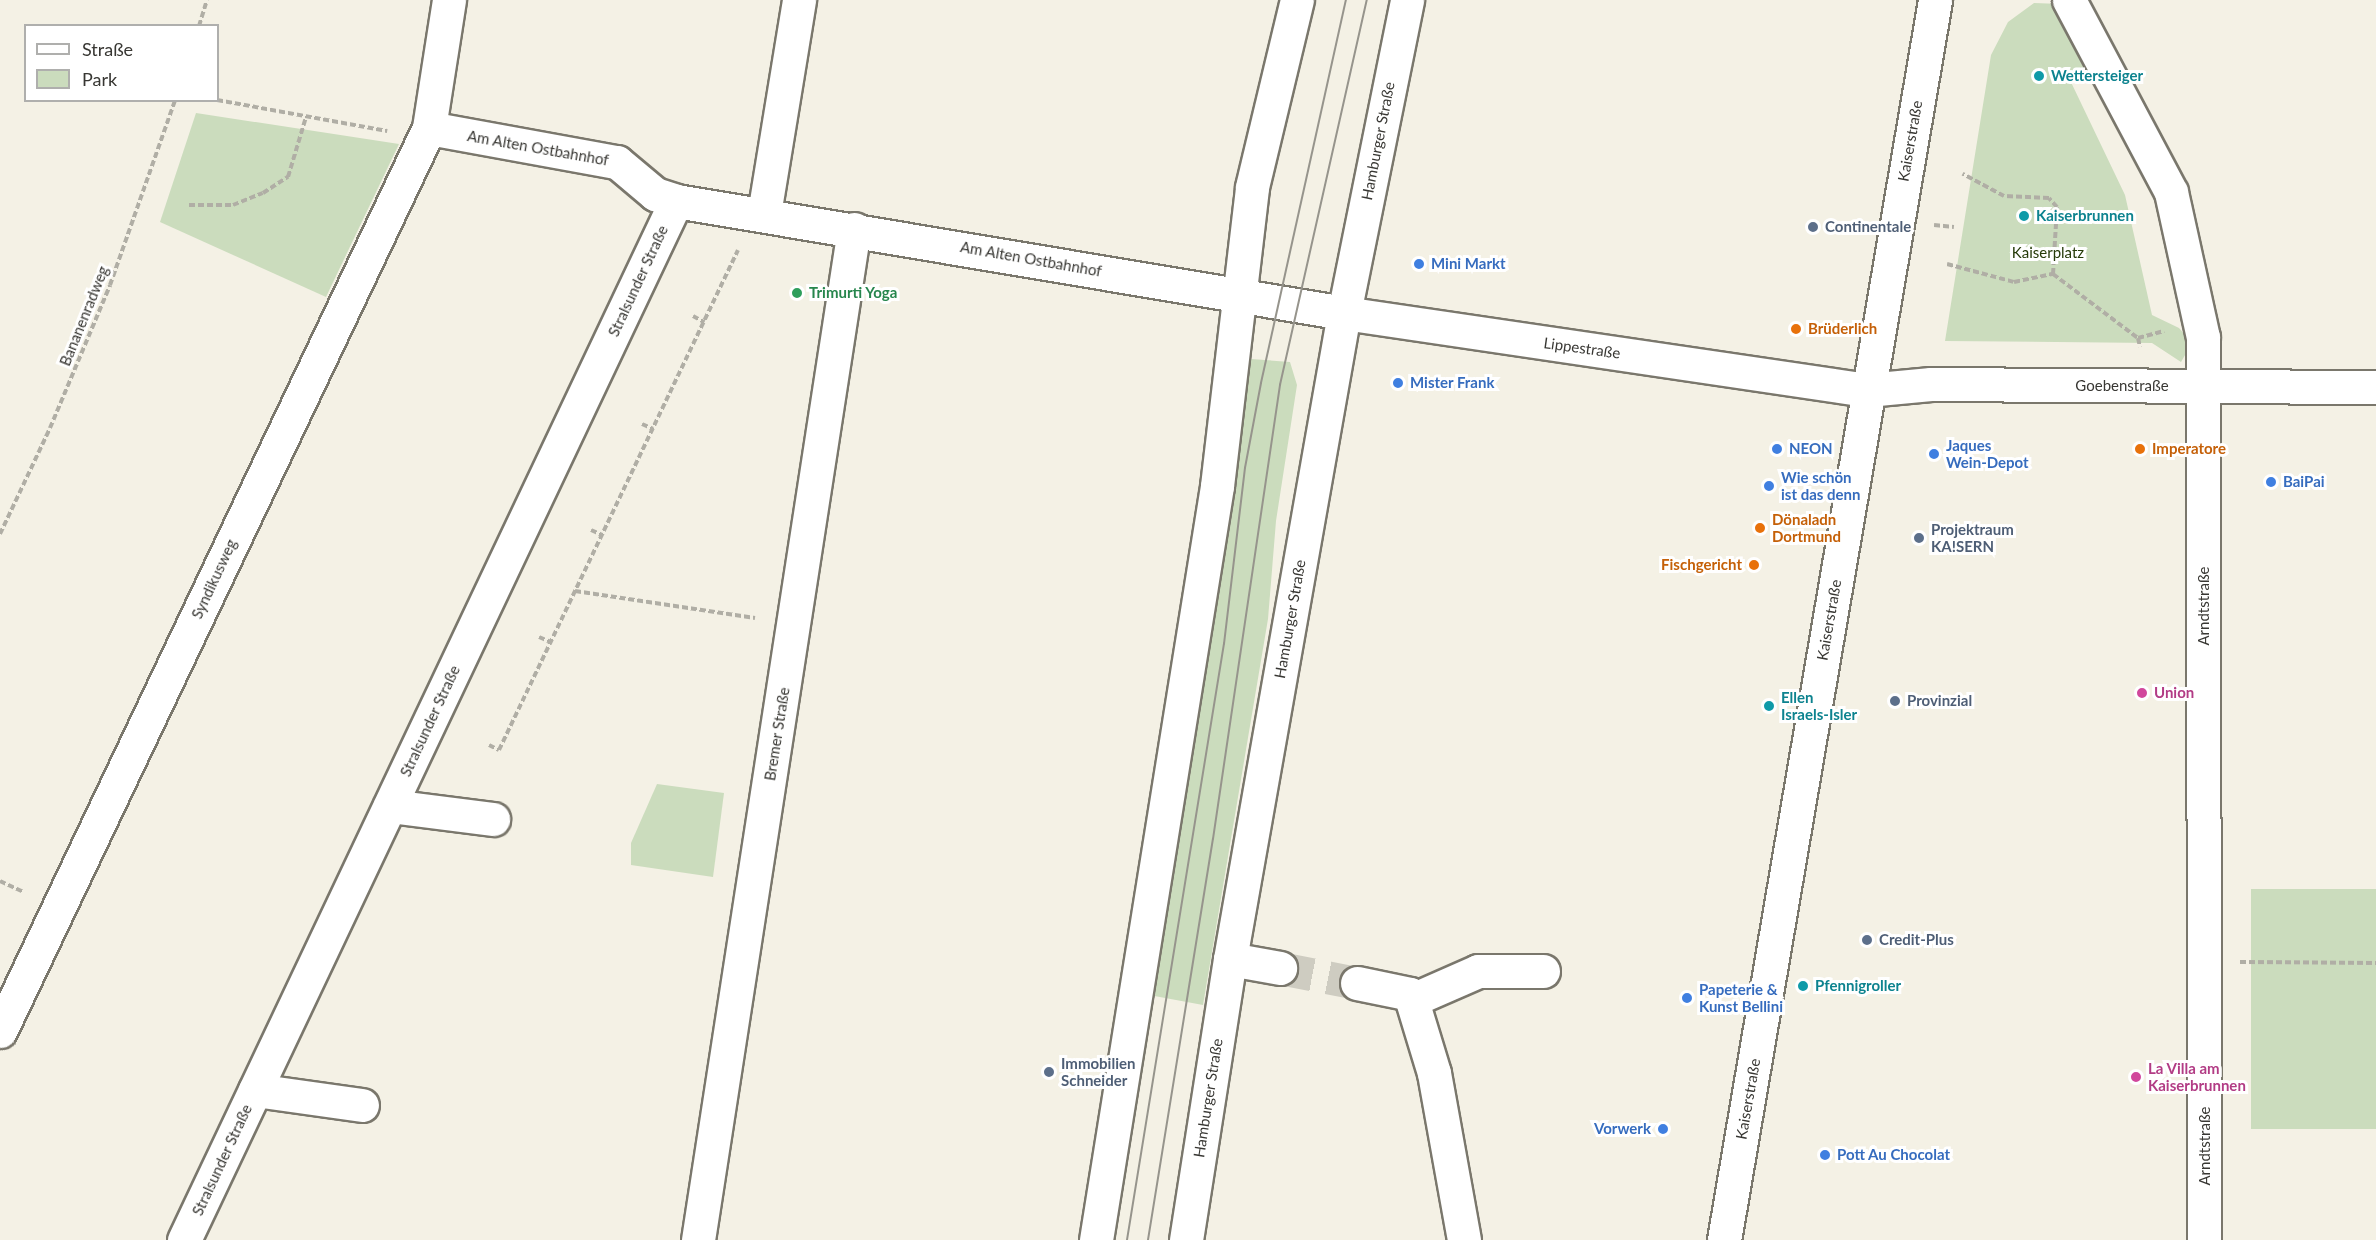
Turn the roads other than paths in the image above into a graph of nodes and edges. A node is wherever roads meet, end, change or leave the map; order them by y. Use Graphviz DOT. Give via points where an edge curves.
graph roads {
  1 [pos="449,0"];
  2 [pos="799,0"];
  3 [pos="1297,0"];
  4 [pos="1407,0"];
  5 [pos="1935,0"];
  6 [pos="2069,0"];
  7 [pos="429,128"];
  8 [pos="676,201"];
  9 [pos="764,214"];
  10 [pos="854,229"];
  11 [pos="1237,295"];
  12 [pos="1297,305"];
  13 [pos="1344,313"];
  14 [pos="2203,386"];
  15 [pos="2376,387"];
  16 [pos="1868,390"];
  17 [pos="390,806"];
  18 [pos="493,819"];
  19 [pos="1230,959"];
  20 [pos="1280,968"];
  21 [pos="1543,971"];
  22 [pos="1357,983"];
  23 [pos="1412,1000"];
  24 [pos="0,1031"];
  25 [pos="255,1090"];
  26 [pos="362,1105"];
  27 [pos="184,1240"];
  28 [pos="698,1240"];
  29 [pos="1096,1240"];
  30 [pos="1186,1240"];
  31 [pos="1464,1240"];
  32 [pos="1724,1240"];
  33 [pos="2204,1240"];
  1 -- 7 [label="street"];
  2 -- 9 [label="street"];
  3 -- 11 [label="street" via="1252,187"];
  4 -- 13 [label="street, Hamburger Straße"];
  5 -- 16 [label="street, Kaiserstraße"];
  6 -- 14 [label="street, Arndtstraße" via="2171,192 2203,337"];
  7 -- 8 [label="street, Am Alten Ostbahnhof" via="617,162 655,194"];
  7 -- 24 [label="street, Syndikusweg"];
  8 -- 9 [label="street, Am Alten Ostbahnhof"];
  8 -- 17 [label="street, Stralsunder Straße"];
  9 -- 10 [label="street, Am Alten Ostbahnhof"];
  10 -- 11 [label="street, Am Alten Ostbahnhof"];
  10 -- 28 [label="street, Bremer Straße"];
  11 -- 12 [label="street, Am Alten Ostbahnhof"];
  11 -- 29 [label="street" via="1217,486"];
  12 -- 13 [label="street, Lippestraße"];
  13 -- 16 [label="street, Lippestraße"];
  13 -- 19 [label="street, Hamburger Straße"];
  14 -- 15 [label="street, Goebenstraße"];
  14 -- 16 [label="street, Goebenstraße" via="1931,384"];
  14 -- 33 [label="street, Arndtstraße"];
  16 -- 32 [label="street, Kaiserstraße"];
  17 -- 18 [label="street"];
  17 -- 25 [label="street, Stralsunder Straße"];
  19 -- 20 [label="street"];
  19 -- 30 [label="street, Hamburger Straße"];
  21 -- 23 [label="street" via="1478,971"];
  22 -- 23 [label="street" via="1410,994"];
  23 -- 31 [label="street" via="1434,1073"];
  25 -- 26 [label="street"];
  25 -- 27 [label="street, Stralsunder Straße"];
}
